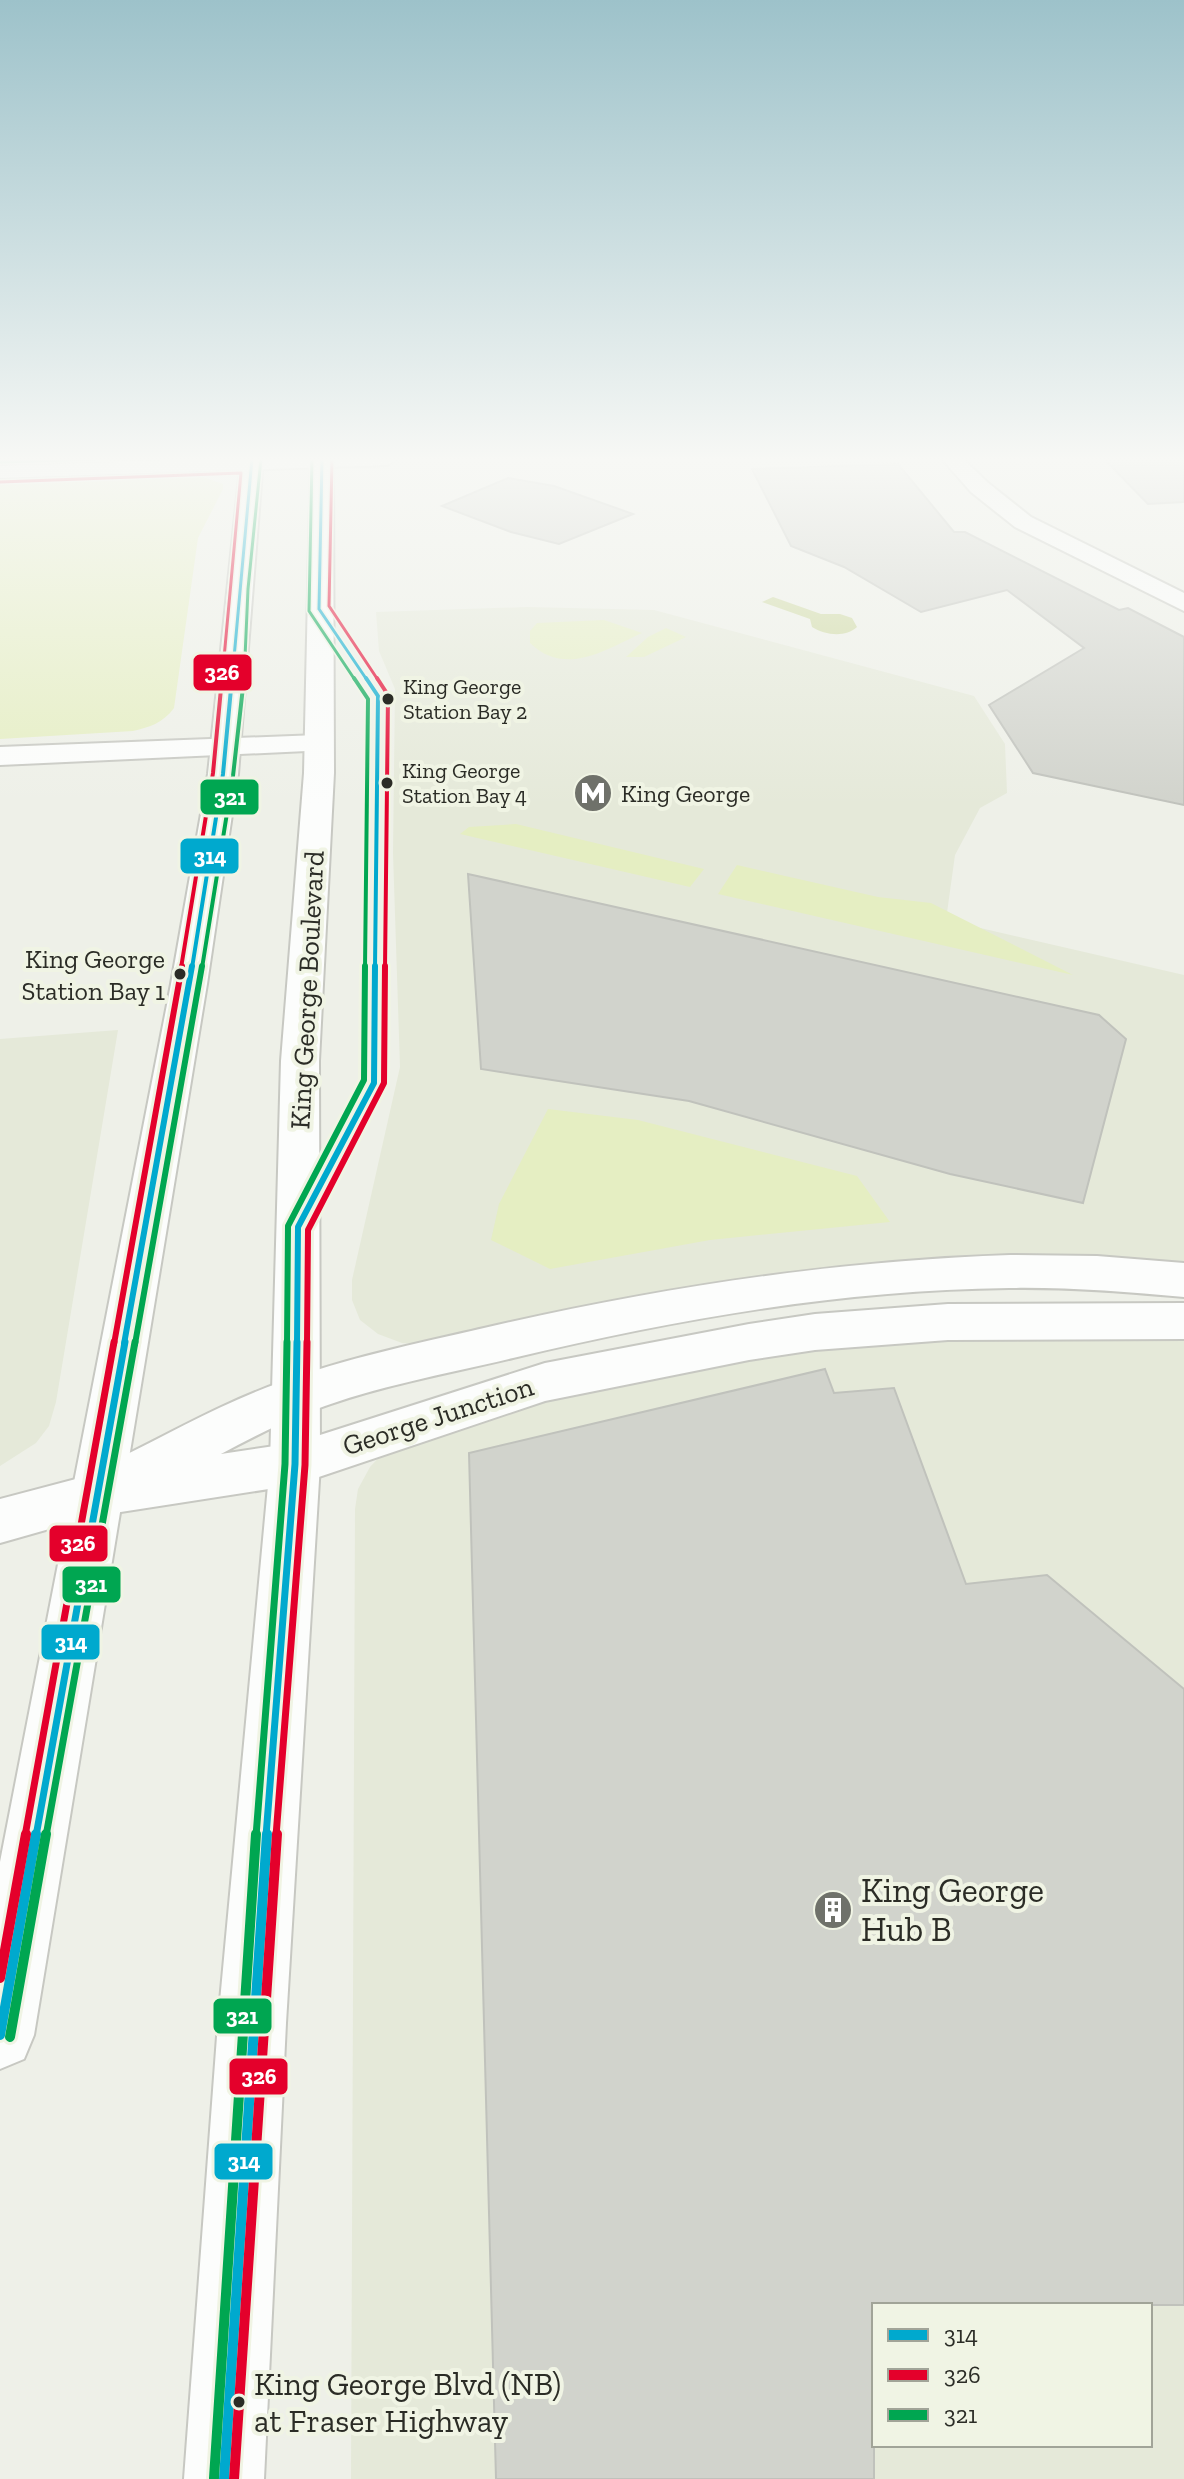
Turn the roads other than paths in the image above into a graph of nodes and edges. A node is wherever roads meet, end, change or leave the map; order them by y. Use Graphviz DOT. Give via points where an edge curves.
graph roads {
  1 [pos="239,575"];
  2 [pos="320,575"];
  3 [pos="1128,575"];
  4 [pos="1184,603"];
  5 [pos="318,744"];
  6 [pos="227,746"];
  7 [pos="0,756"];
  8 [pos="1184,1280"];
  9 [pos="1184,1321"];
  10 [pos="296,1396"];
  11 [pos="295,1464"];
  12 [pos="95,1494"];
  13 [pos="0,1521"];
  14 [pos="0,2035"];
  15 [pos="224,2479"];
  1 -- 6 [label="main road"];
  2 -- 5 [label="main road, King George Boulevard"];
  3 -- 4 [label="main road"];
  5 -- 6 [label="main road"];
  5 -- 10 [label="main road, King George Boulevard" via="300,1061"];
  6 -- 7 [label="main road"];
  6 -- 12 [label="main road"];
  8 -- 10 [label="main road, George Junction" via="1114,1273 968,1273 770,1288 604,1317"];
  9 -- 11 [label="main road, George Junction" via="948,1322 749,1342 545,1382"];
  10 -- 11 [label="main road, King George Boulevard"];
  10 -- 12 [label="main road, George Junction"];
  11 -- 12 [label="main road, George Junction"];
  11 -- 15 [label="main road, King George Boulevard"];
  12 -- 13 [label="main road"];
  12 -- 14 [label="main road"];
}
